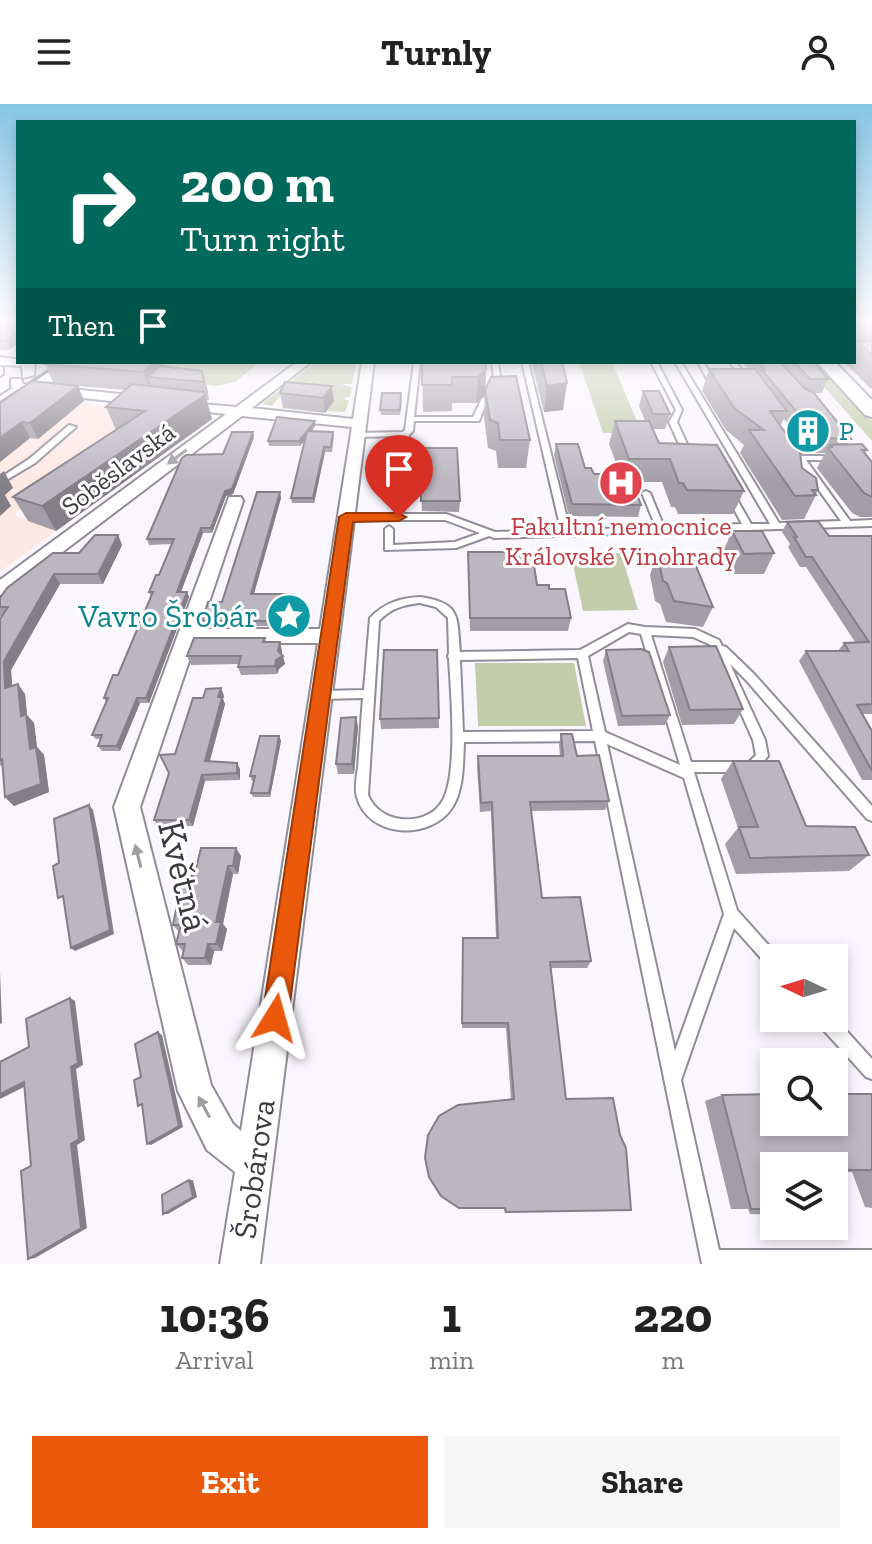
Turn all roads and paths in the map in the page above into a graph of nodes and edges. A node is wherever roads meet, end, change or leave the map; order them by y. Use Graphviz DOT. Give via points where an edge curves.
graph roads {
  1 [pos="286,376"];
  2 [pos="366,376"];
  3 [pos="415,376"];
  4 [pos="497,376"];
  5 [pos="528,376"];
  6 [pos="661,376"];
  7 [pos="686,376"];
  8 [pos="708,376"];
  9 [pos="743,376"];
  10 [pos="839,376"];
  11 [pos="14,378"];
  12 [pos="711,382"];
  13 [pos="750,386"];
  14 [pos="0,399"];
  15 [pos="239,411"];
  16 [pos="872,411"];
  17 [pos="0,413"];
  18 [pos="410,419"];
  19 [pos="72,427"];
  20 [pos="359,429"];
  21 [pos="405,434"];
  22 [pos="783,434"];
  23 [pos="800,458"];
  24 [pos="842,458"];
  25 [pos="703,463"];
  26 [pos="0,482"];
  27 [pos="727,487"];
  28 [pos="646,493"];
  29 [pos="235,501"];
  30 [pos="346,517"];
  31 [pos="399,517"];
  32 [pos="847,523"];
  33 [pos="872,523"];
  34 [pos="776,526"];
  35 [pos="660,527"];
  36 [pos="748,527"];
  37 [pos="389,529"];
  38 [pos="566,533"];
  39 [pos="486,534"];
  40 [pos="0,589"];
  41 [pos="645,631"];
  42 [pos="189,636"];
  43 [pos="330,636"];
  44 [pos="715,643"];
  45 [pos="582,654"];
  46 [pos="453,656"];
  47 [pos="368,694"];
  48 [pos="321,695"];
  49 [pos="601,736"];
  50 [pos="458,737"];
  51 [pos="688,771"];
  52 [pos="872,815"];
  53 [pos="731,914"];
  54 [pos="760,946"];
  55 [pos="837,1032"];
  56 [pos="872,1071"];
  57 [pos="673,1080"];
  58 [pos="254,1165"];
  59 [pos="872,1260"];
  60 [pos="712,1262"];
  61 [pos="240,1264"];
  1 -- 15 [label="street, Soběslavská"];
  2 -- 20 [label="street, Šrobárova"];
  3 -- 18 [label="lane"];
  4 -- 18 [label="lane" via="500,398 484,399 476,419"];
  5 -- 38 [label="lane"];
  6 -- 25 [label="lane" via="679,410 673,422 692,463"];
  7 -- 34 [label="lane"];
  8 -- 12 [label="lane"];
  9 -- 13 [label="lane"];
  10 -- 16 [label="main road"];
  11 -- 14 [label="lane"];
  11 -- 15 [label="street"];
  11 -- 17 [label="main road"];
  15 -- 20 [label="street"];
  15 -- 40 [label="street, Soběslavská, one-way"];
  18 -- 21 [label="lane"];
  19 -- 26 [label="lane"];
  20 -- 21 [label="lane"];
  20 -- 30 [label="street, Šrobárova"];
  21 -- 31 [label="lane"];
  22 -- 23 [label="lane"];
  23 -- 24 [label="lane"];
  23 -- 32 [label="lane"];
  27 -- 36 [label="lane"];
  28 -- 35 [label="lane"];
  29 -- 42 [label="street, Květná"];
  30 -- 31 [label="lane"];
  30 -- 43 [label="street, Šrobárova"];
  31 -- 39 [label="lane" via="453,518"];
  32 -- 33 [label="lane"];
  32 -- 34 [label="lane"];
  34 -- 36 [label="lane"];
  36 -- 38 [label="lane"];
  37 -- 39 [label="lane" via="388,548 456,545"];
  38 -- 39 [label="lane"];
  41 -- 44 [label="lane" via="695,633"];
  41 -- 45 [label="lane" via="628,628"];
  41 -- 51 [label="lane"];
  42 -- 43 [label="street"];
  58 -- 42 [label="street, Květná, one-way" via="220,1137 195,1091 127,807"];
  43 -- 48 [label="street, Šrobárova"];
  44 -- 51 [label="lane" via="762,756 752,767"];
  44 -- 52 [label="lane"];
  45 -- 46 [label="lane"];
  45 -- 49 [label="lane"];
  46 -- 47 [label="lane" via="453,618 447,609 428,601 401,601 374,620"];
  46 -- 50 [label="lane"];
  47 -- 48 [label="lane"];
  47 -- 50 [label="lane" via="362,795 370,813 391,824 419,824 445,808"];
  48 -- 58 [label="street, Šrobárova"];
  49 -- 50 [label="lane"];
  49 -- 51 [label="lane"];
  49 -- 57 [label="lane"];
  51 -- 53 [label="lane"];
  53 -- 54 [label="lane"];
  53 -- 57 [label="lane"];
  55 -- 56 [label="lane"];
  57 -- 60 [label="lane"];
  58 -- 61 [label="street, Šrobárova"];
  59 -- 60 [label="lane"];
}
